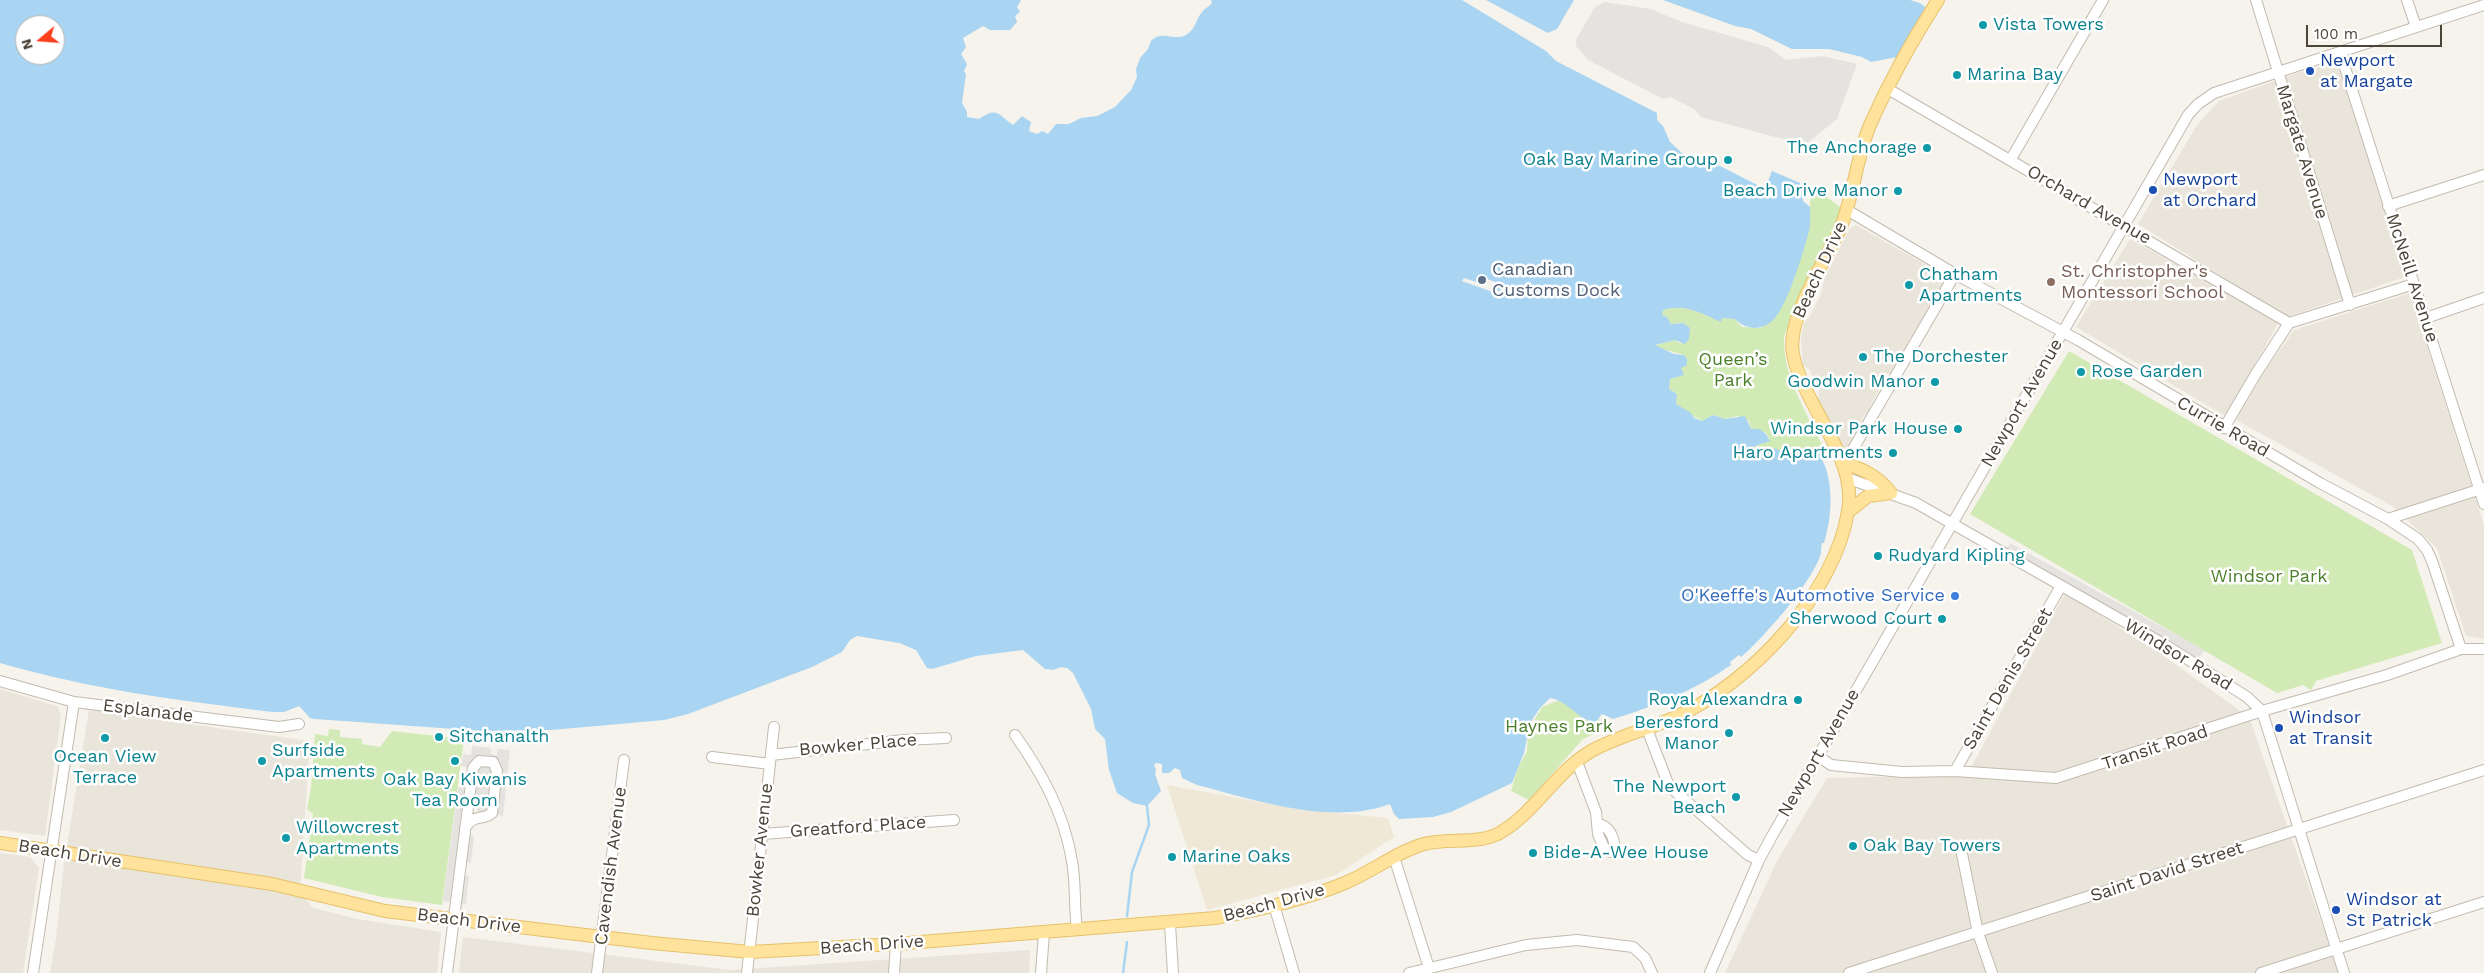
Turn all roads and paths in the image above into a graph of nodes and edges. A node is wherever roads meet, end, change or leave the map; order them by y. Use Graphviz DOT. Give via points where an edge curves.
graph roads {
  1 [pos="1938,0"];
  2 [pos="2102,0"];
  3 [pos="2256,0"];
  4 [pos="2407,0"];
  5 [pos="2484,5"];
  6 [pos="2416,27"];
  7 [pos="2340,52"];
  8 [pos="2278,71"];
  9 [pos="1888,89"];
  10 [pos="2010,160"];
  11 [pos="2484,175"];
  12 [pos="2388,206"];
  13 [pos="1847,210"];
  14 [pos="2124,225"];
  15 [pos="1955,274"];
  16 [pos="2414,284"];
  17 [pos="2484,298"];
  18 [pos="2350,304"];
  19 [pos="2426,318"];
  20 [pos="2289,324"];
  21 [pos="2063,333"];
  22 [pos="2224,428"];
  23 [pos="1842,462"];
  24 [pos="1847,478"];
  25 [pos="2482,489"];
  26 [pos="1891,493"];
  27 [pos="2484,504"];
  28 [pos="1848,512"];
  29 [pos="2388,519"];
  30 [pos="1952,524"];
  31 [pos="2061,586"];
  32 [pos="2461,649"];
  33 [pos="2484,649"];
  34 [pos="0,681"];
  35 [pos="74,702"];
  36 [pos="2262,711"];
  37 [pos="299,724"];
  38 [pos="774,727"];
  39 [pos="1647,729"];
  40 [pos="1015,735"];
  41 [pos="946,738"];
  42 [pos="1818,756"];
  43 [pos="712,757"];
  44 [pos="770,759"];
  45 [pos="624,760"];
  46 [pos="1577,762"];
  47 [pos="2484,770"];
  48 [pos="1955,771"];
  49 [pos="954,820"];
  50 [pos="1599,824"];
  51 [pos="465,828"];
  52 [pos="2300,829"];
  53 [pos="762,834"];
  54 [pos="0,843"];
  55 [pos="51,851"];
  56 [pos="1962,854"];
  57 [pos="1394,857"];
  58 [pos="1758,860"];
  59 [pos="2484,902"];
  60 [pos="1274,905"];
  61 [pos="453,919"];
  62 [pos="1170,924"];
  63 [pos="1077,930"];
  64 [pos="1044,933"];
  65 [pos="1978,934"];
  66 [pos="601,938"];
  67 [pos="896,944"];
  68 [pos="2336,949"];
  69 [pos="750,952"];
  70 [pos="1428,968"];
  71 [pos="1710,971"];
  72 [pos="33,973"];
  73 [pos="447,973"];
  74 [pos="597,973"];
  75 [pos="747,973"];
  76 [pos="894,973"];
  77 [pos="1041,973"];
  78 [pos="1173,973"];
  79 [pos="1294,973"];
  80 [pos="1409,973"];
  81 [pos="1652,973"];
  82 [pos="1850,973"];
  83 [pos="1992,973"];
  84 [pos="2261,973"];
  85 [pos="2344,973"];
  1 -- 9 [label="main road, Beach Drive"];
  2 -- 10 [label="street"];
  3 -- 8 [label="street, Margate Avenue"];
  4 -- 6 [label="street"];
  5 -- 6 [label="street, Newport Avenue"];
  6 -- 7 [label="street, Newport Avenue"];
  7 -- 8 [label="street, Newport Avenue"];
  7 -- 12 [label="street, McNeill Avenue"];
  8 -- 14 [label="street, Newport Avenue" via="2214,93 2198,104 2188,115"];
  8 -- 18 [label="street, Margate Avenue"];
  9 -- 10 [label="street, Orchard Avenue"];
  9 -- 13 [label="main road, Beach Drive" via="1869,128"];
  10 -- 14 [label="street, Orchard Avenue"];
  11 -- 12 [label="street"];
  12 -- 16 [label="street, McNeill Avenue"];
  13 -- 15 [label="street, Currie Road"];
  13 -- 23 [label="main road, Beach Drive" via="1798,314 1792,337 1794,358"];
  14 -- 20 [label="street, Orchard Avenue"];
  14 -- 21 [label="street, Newport Avenue"];
  15 -- 21 [label="street, Currie Road"];
  15 -- 23 [label="street" via="1849,456"];
  16 -- 18 [label="street"];
  16 -- 19 [label="street, McNeill Avenue"];
  17 -- 19 [label="street"];
  18 -- 20 [label="street"];
  19 -- 25 [label="street, McNeill Avenue"];
  20 -- 22 [label="street"];
  21 -- 22 [label="street, Currie Road"];
  21 -- 30 [label="street, Newport Avenue"];
  22 -- 29 [label="street, Currie Road"];
  23 -- 24 [label="main road, Beach Drive"];
  23 -- 26 [label="main road" via="1882,480"];
  24 -- 26 [label="street, Windsor Road"];
  24 -- 28 [label="main road, Beach Drive"];
  25 -- 27 [label="street, McNeill Avenue"];
  25 -- 29 [label="street"];
  26 -- 28 [label="main road" via="1868,496"];
  26 -- 30 [label="street, Windsor Road"];
  28 -- 39 [label="main road, Beach Drive" via="1826,572 1807,603 1768,652 1722,692"];
  29 -- 32 [label="street, Currie Road" via="2418,539 2427,550"];
  30 -- 31 [label="street, Windsor Road"];
  30 -- 42 [label="street, Newport Avenue"];
  31 -- 36 [label="street, Windsor Road" via="2210,673"];
  31 -- 48 [label="street, Saint Denis Street"];
  32 -- 33 [label="street, Transit Road"];
  32 -- 36 [label="street, Transit Road" via="2387,675"];
  34 -- 35 [label="street, Esplanade"];
  35 -- 37 [label="street, Esplanade" via="279,727"];
  35 -- 55 [label="street"];
  36 -- 48 [label="street, Transit Road" via="2056,778"];
  36 -- 52 [label="street"];
  38 -- 44 [label="street, Bowker Avenue"];
  39 -- 46 [label="main road, Beach Drive" via="1597,748"];
  39 -- 58 [label="street" via="1669,786 1748,855"];
  40 -- 63 [label="street" via="1035,763 1065,827 1073,862"];
  41 -- 44 [label="street, Bowker Place" via="904,740"];
  42 -- 48 [label="street, Transit Road" via="1831,765 1902,772"];
  42 -- 58 [label="street, Newport Avenue"];
  43 -- 44 [label="street"];
  44 -- 53 [label="street, Bowker Avenue"];
  45 -- 66 [label="street, Cavendish Avenue"];
  46 -- 50 [label="street"];
  46 -- 57 [label="main road, Beach Drive" via="1502,831 1483,839 1436,842"];
  47 -- 52 [label="street, Saint David Street"];
  49 -- 53 [label="street, Greatford Place"];
  51 -- 51 [label="street" via="472,819 492,813 497,771 493,762 480,761 474,765"];
  51 -- 61 [label="street"];
  52 -- 65 [label="street, Saint David Street"];
  52 -- 68 [label="street"];
  53 -- 69 [label="street, Bowker Avenue"];
  54 -- 55 [label="main road, Beach Drive"];
  55 -- 61 [label="main road, Beach Drive" via="272,884 385,911"];
  55 -- 72 [label="street"];
  56 -- 65 [label="street"];
  57 -- 60 [label="main road, Beach Drive" via="1343,884"];
  57 -- 70 [label="street"];
  58 -- 71 [label="street, Newport Avenue"];
  59 -- 68 [label="street"];
  60 -- 62 [label="main road, Beach Drive"];
  60 -- 79 [label="street"];
  61 -- 66 [label="main road, Beach Drive"];
  61 -- 73 [label="street"];
  62 -- 63 [label="main road, Beach Drive"];
  62 -- 78 [label="street"];
  63 -- 64 [label="main road, Beach Drive"];
  64 -- 67 [label="main road, Beach Drive"];
  64 -- 77 [label="street"];
  65 -- 82 [label="street, Saint David Street"];
  65 -- 83 [label="street"];
  66 -- 69 [label="main road, Beach Drive"];
  66 -- 74 [label="street, Cavendish Avenue"];
  67 -- 69 [label="main road, Beach Drive"];
  67 -- 76 [label="street"];
  68 -- 84 [label="street"];
  68 -- 85 [label="street"];
  69 -- 75 [label="street, Bowker Avenue"];
  70 -- 80 [label="street"];
  70 -- 81 [label="street" via="1542,942 1577,940 1633,947 1645,958"];
}
